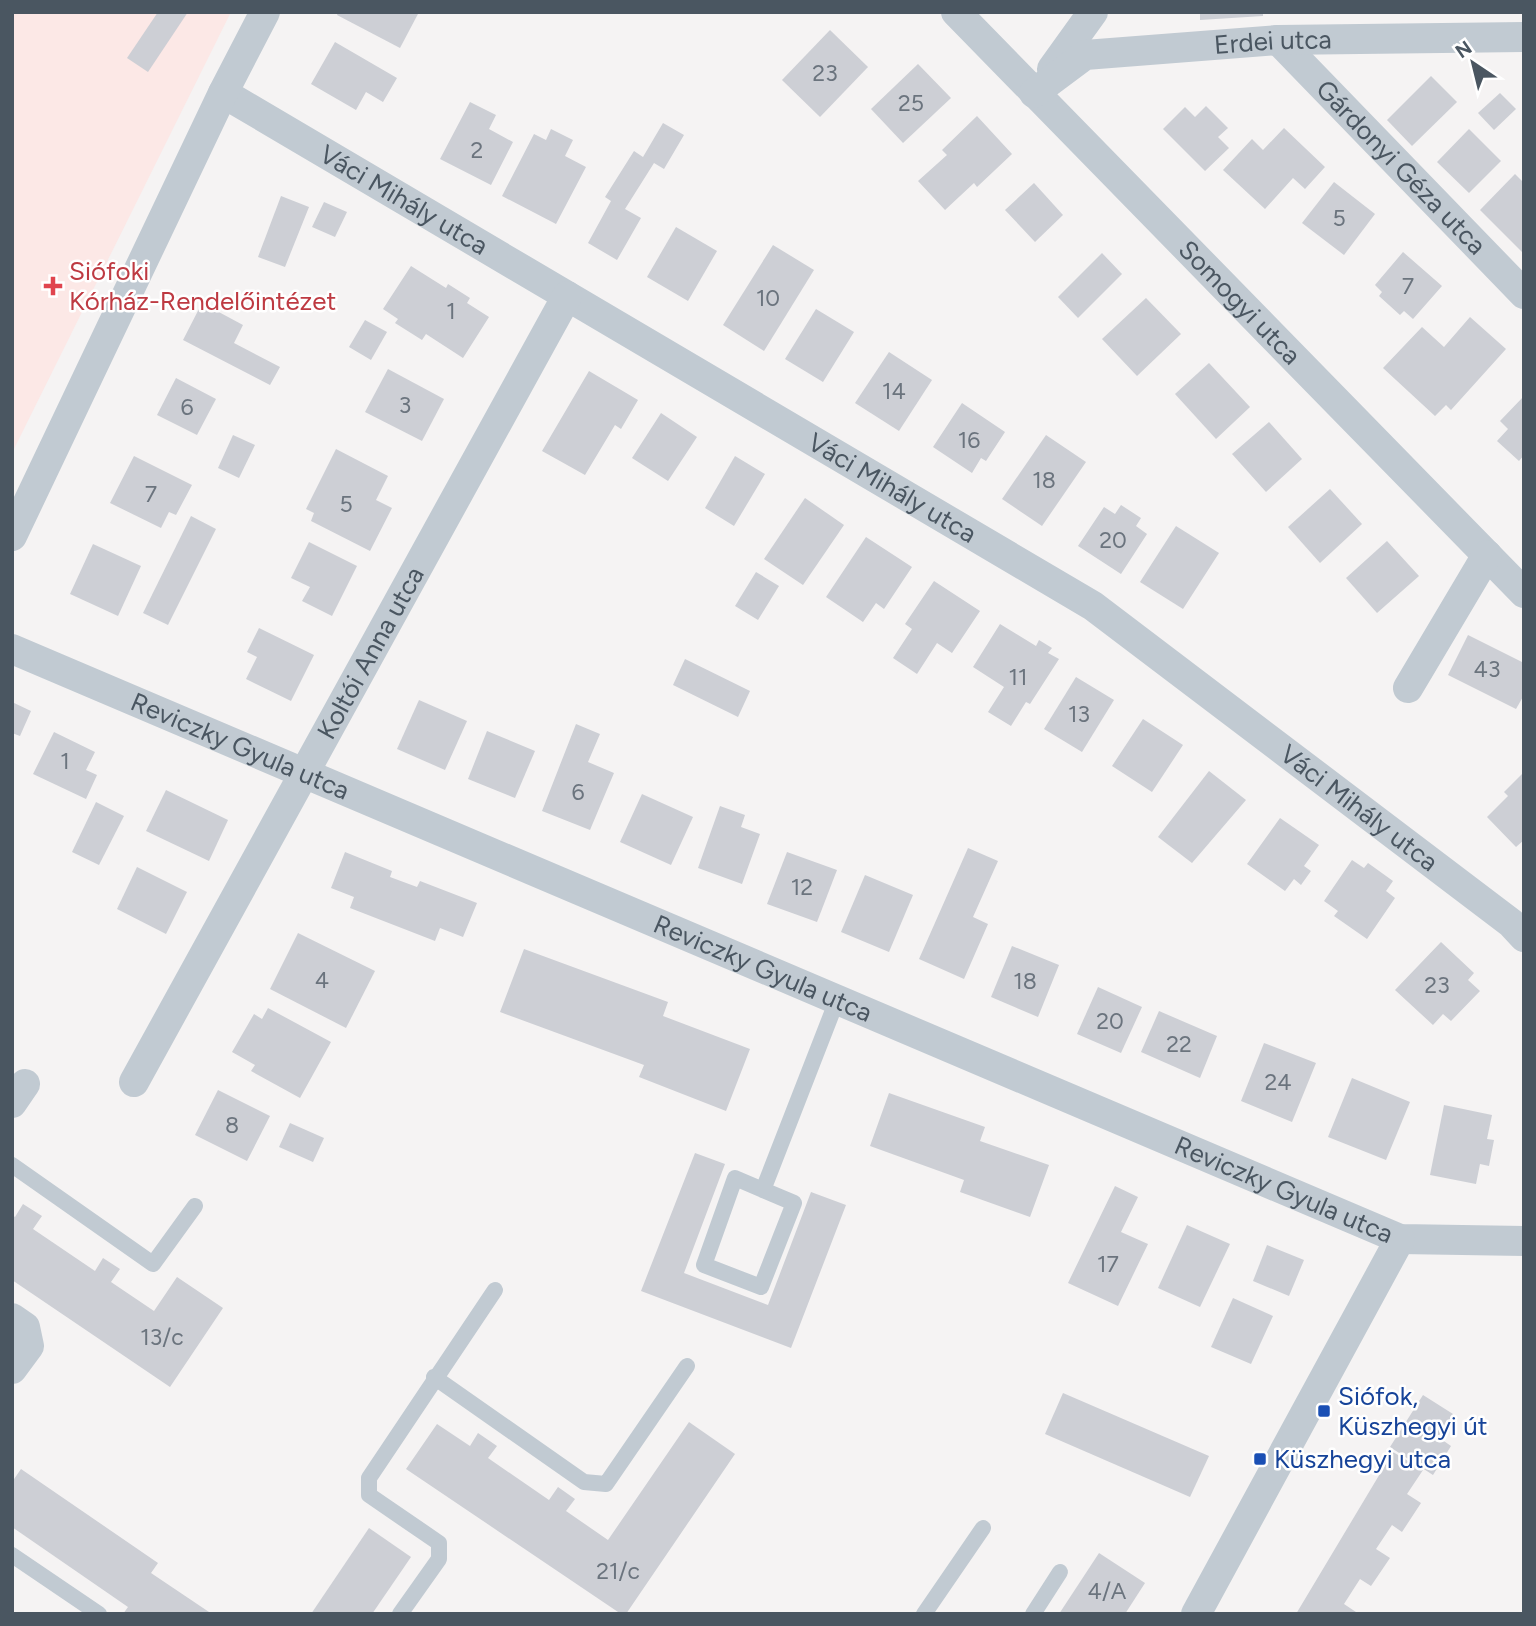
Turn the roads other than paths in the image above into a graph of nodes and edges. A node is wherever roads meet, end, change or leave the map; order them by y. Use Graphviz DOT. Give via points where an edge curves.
graph roads {
  1 [pos="265,12"];
  2 [pos="956,12"];
  3 [pos="1093,12"];
  4 [pos="1524,37"];
  5 [pos="1278,40"];
  6 [pos="223,93"];
  7 [pos="1034,93"];
  8 [pos="1524,294"];
  9 [pos="567,296"];
  10 [pos="12,536"];
  11 [pos="1487,555"];
  12 [pos="1524,593"];
  13 [pos="12,649"];
  14 [pos="1408,688"];
  15 [pos="302,774"];
  16 [pos="1524,937"];
  17 [pos="837,1000"];
  18 [pos="134,1082"];
  19 [pos="12,1165"];
  20 [pos="763,1190"];
  21 [pos="195,1206"];
  22 [pos="1400,1239"];
  23 [pos="1524,1241"];
  24 [pos="495,1290"];
  25 [pos="12,1318"];
  26 [pos="687,1366"];
  27 [pos="12,1369"];
  28 [pos="434,1377"];
  29 [pos="983,1528"];
  30 [pos="12,1555"];
  31 [pos="1060,1572"];
  32 [pos="99,1614"];
  33 [pos="400,1614"];
  34 [pos="924,1614"];
  35 [pos="1033,1614"];
  36 [pos="1196,1614"];
  1 -- 6 [label="street"];
  2 -- 7 [label="street, Somogyi utca"];
  3 -- 7 [label="street"];
  4 -- 5 [label="street, Erdei utca"];
  5 -- 7 [label="street, Erdei utca" via="1085,55"];
  5 -- 8 [label="street, Gárdonyi Géza utca"];
  6 -- 9 [label="street, Váci Mihály utca"];
  6 -- 10 [label="street"];
  7 -- 11 [label="street, Somogyi utca"];
  9 -- 15 [label="street, Koltói Anna utca"];
  9 -- 16 [label="street, Váci Mihály utca" via="1093,606"];
  11 -- 12 [label="street, Somogyi utca"];
  11 -- 14 [label="street"];
  13 -- 15 [label="street, Reviczky Gyula utca"];
  15 -- 17 [label="street, Reviczky Gyula utca"];
  15 -- 18 [label="street, Koltói Anna utca"];
  17 -- 20 [label="lane"];
  17 -- 22 [label="street, Reviczky Gyula utca"];
  19 -- 21 [label="lane" via="153,1264"];
  20 -- 20 [label="lane" via="735,1178 704,1265 761,1287 794,1203"];
  22 -- 23 [label="street, Reviczky Gyula utca"];
  22 -- 36 [label="street"];
  24 -- 28 [label="lane"];
  25 -- 27 [label="street" via="25,1327 29,1346"];
  26 -- 28 [label="lane" via="606,1484 584,1482"];
  28 -- 33 [label="lane" via="369,1478 369,1495 439,1543 439,1559"];
  29 -- 34 [label="lane"];
  30 -- 32 [label="lane"];
  31 -- 35 [label="lane"];
}
